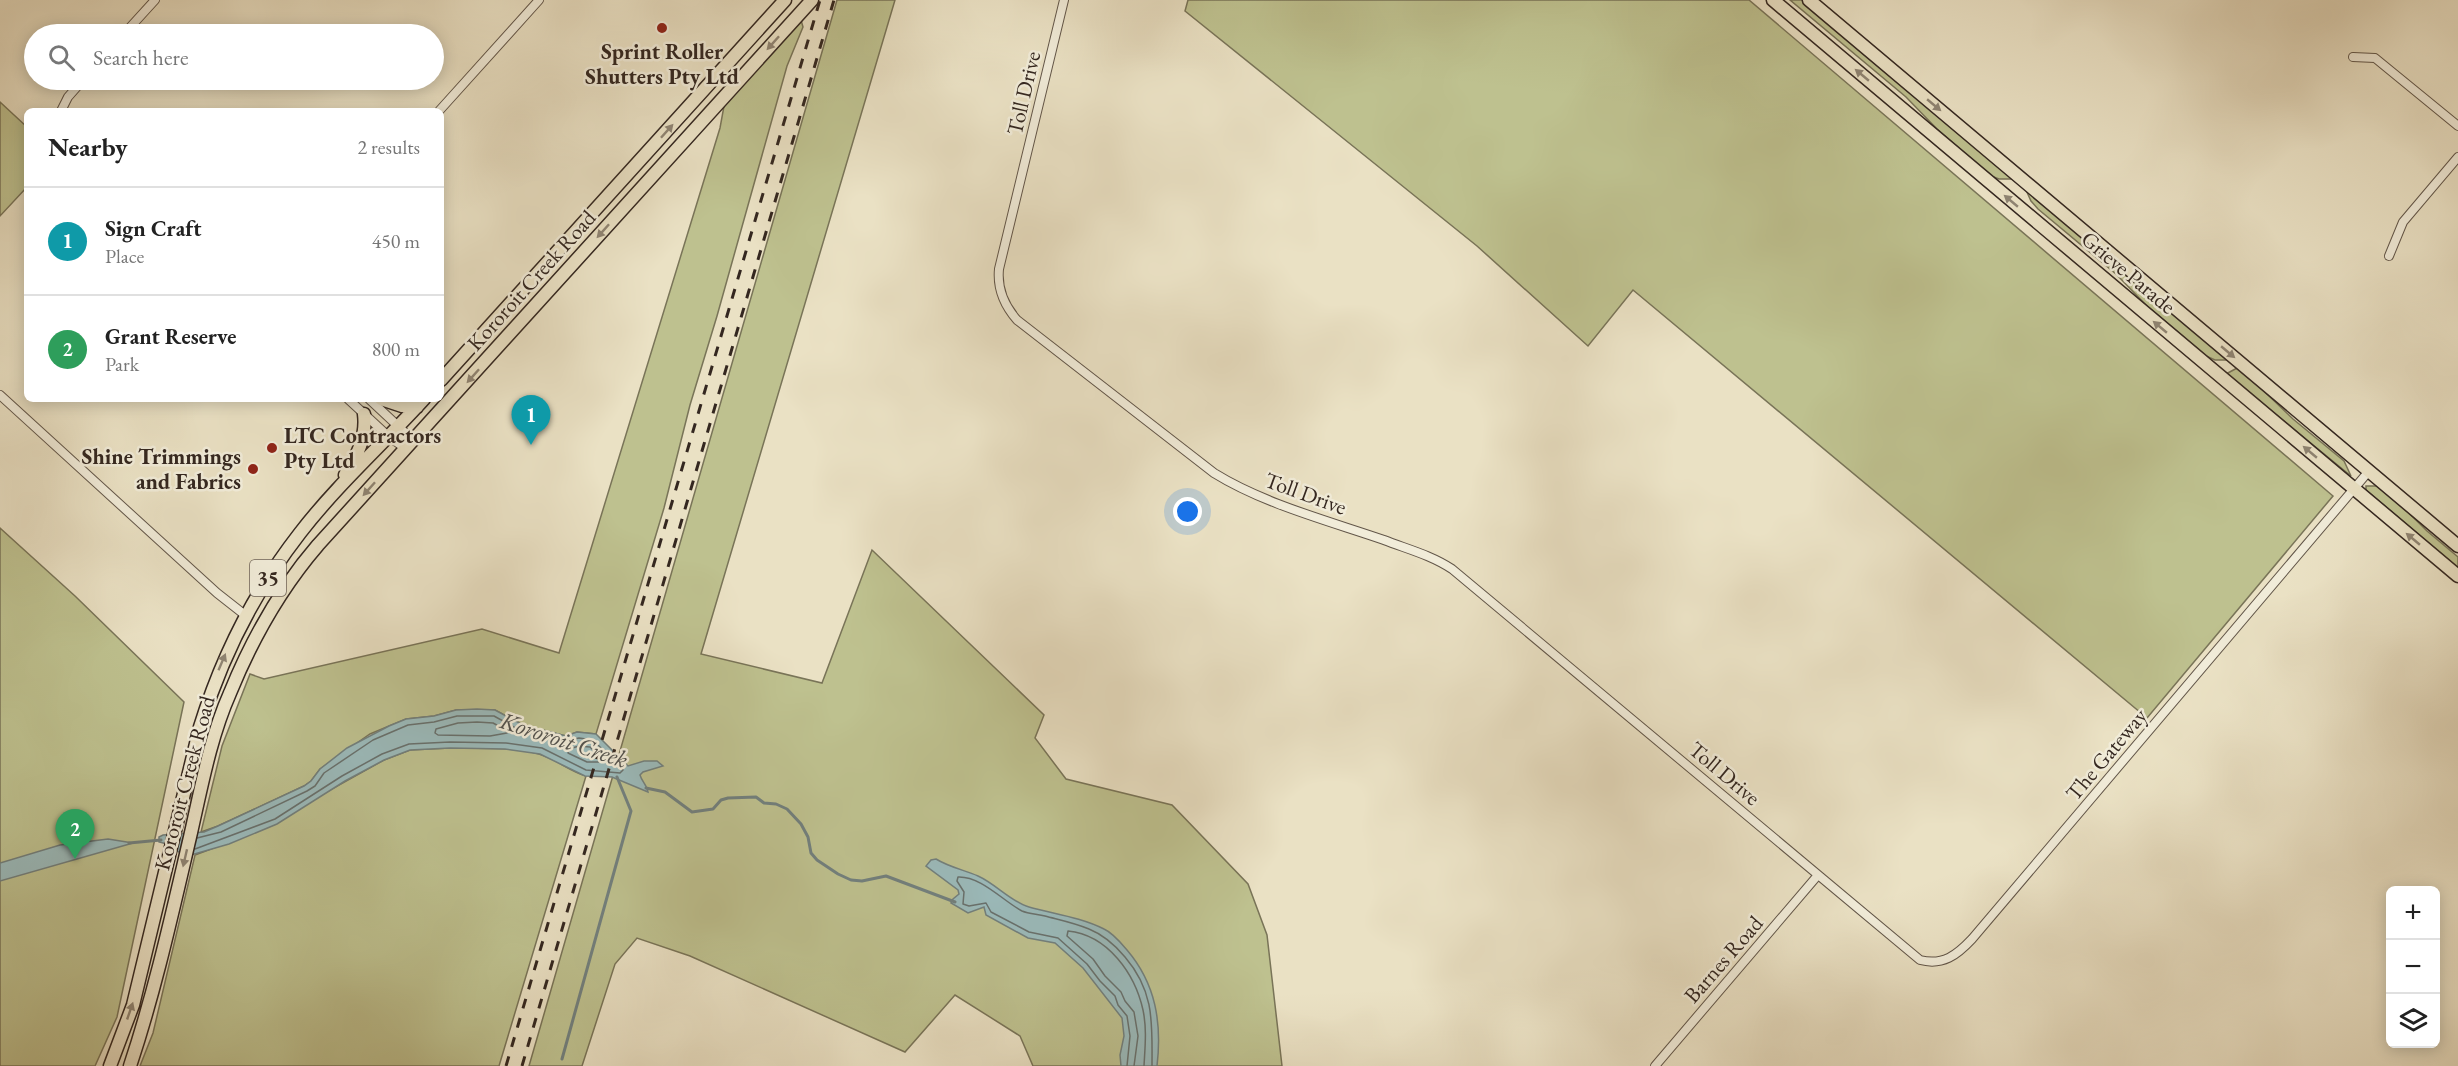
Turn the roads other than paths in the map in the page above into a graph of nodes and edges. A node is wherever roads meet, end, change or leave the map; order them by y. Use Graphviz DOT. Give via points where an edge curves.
graph roads {
  1 [pos="155,0"];
  2 [pos="539,0"];
  3 [pos="785,0"];
  4 [pos="812,0"];
  5 [pos="1064,0"];
  6 [pos="1773,0"];
  7 [pos="1809,0"];
  8 [pos="133,24"];
  9 [pos="2353,57"];
  10 [pos="74,90"];
  11 [pos="62,108"];
  12 [pos="442,108"];
  13 [pos="2458,126"];
  14 [pos="2458,157"];
  15 [pos="2389,256"];
  16 [pos="444,377"];
  17 [pos="0,395"];
  18 [pos="351,402"];
  19 [pos="372,402"];
  20 [pos="390,402"];
  21 [pos="421,403"];
  22 [pos="364,414"];
  23 [pos="398,426"];
  24 [pos="388,436"];
  25 [pos="410,445"];
  26 [pos="2369,471"];
  27 [pos="2354,490"];
  28 [pos="326,504"];
  29 [pos="2458,546"];
  30 [pos="2458,576"];
  31 [pos="245,615"];
  32 [pos="1818,875"];
  33 [pos="1846,898"];
  34 [pos="110,1066"];
  35 [pos="130,1066"];
  36 [pos="1654,1066"];
  1 -- 8 [label="street"];
  2 -- 12 [label="street"];
  16 -- 3 [label="main road, Kororoit Creek Road, one-way"];
  4 -- 25 [label="main road, Kororoit Creek Road / 35, one-way"];
  5 -- 32 [label="street, Toll Drive" via="999,269 1000,290 1017,320 1229,483 1424,554 1452,569"];
  27 -- 6 [label="main road, Grieve Parade, one-way"];
  7 -- 26 [label="main road, Grieve Parade, one-way"];
  9 -- 13 [label="street" via="2375,58"];
  10 -- 11 [label="street"];
  14 -- 15 [label="street" via="2403,222"];
  17 -- 31 [label="street"];
  18 -- 22 [label="street"];
  19 -- 23 [label="street"];
  20 -- 21 [label="main road" via="402,406"];
  21 -- 23 [label="main road, Kororoit Creek Road / 35"];
  22 -- 24 [label="street"];
  22 -- 28 [label="main road" via="364,434 358,453"];
  23 -- 24 [label="main road, Kororoit Creek Road / 35"];
  23 -- 25 [label="street"];
  24 -- 25 [label="street"];
  24 -- 28 [label="main road, Kororoit Creek Road / 35"];
  25 -- 35 [label="main road, Kororoit Creek Road / 35, one-way" via="305,560 270,611 229,694 208,759 170,925"];
  26 -- 27 [label="street, The Gateway"];
  26 -- 29 [label="main road, Grieve Parade"];
  30 -- 27 [label="main road, Grieve Parade, one-way"];
  27 -- 33 [label="street, The Gateway" via="1956,954 1936,963 1920,960"];
  28 -- 31 [label="main road, Kororoit Creek Road / 35" via="280,561"];
  34 -- 31 [label="main road, Kororoit Creek Road / 35, one-way" via="133,1005 213,683"];
  32 -- 33 [label="street, Toll Drive"];
  32 -- 36 [label="street, Barnes Road"];
}
